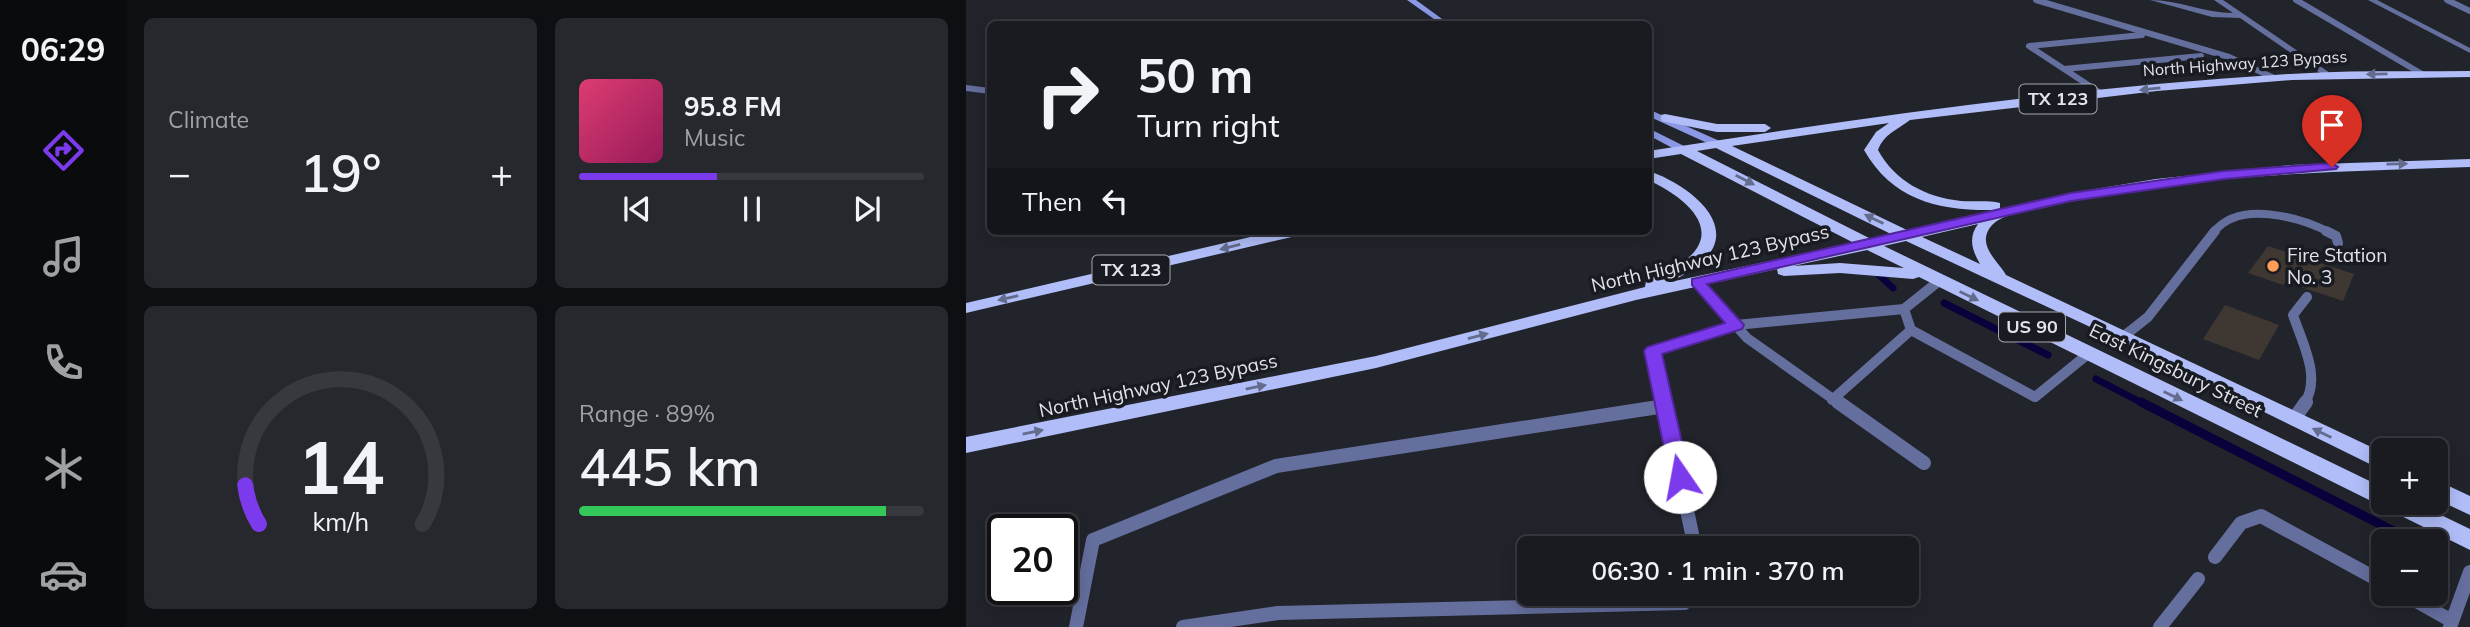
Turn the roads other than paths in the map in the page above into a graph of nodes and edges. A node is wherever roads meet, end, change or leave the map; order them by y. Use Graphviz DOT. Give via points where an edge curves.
graph roads {
  1 [pos="1412,0"];
  2 [pos="2036,0"];
  3 [pos="2154,0"];
  4 [pos="2218,0"];
  5 [pos="2296,0"];
  6 [pos="2371,0"];
  7 [pos="2447,0"];
  8 [pos="2470,11"];
  9 [pos="2242,16"];
  10 [pos="1441,21"];
  11 [pos="2142,35"];
  12 [pos="2470,51"];
  13 [pos="2201,56"];
  14 [pos="2064,69"];
  15 [pos="2422,74"];
  16 [pos="2470,74"];
  17 [pos="2329,75"];
  18 [pos="2274,78"];
  19 [pos="966,88"];
  20 [pos="987,91"];
  21 [pos="2102,94"];
  22 [pos="1652,113"];
  23 [pos="1914,116"];
  24 [pos="1665,118"];
  25 [pos="1838,125"];
  26 [pos="1652,133"];
  27 [pos="1720,145"];
  28 [pos="1684,150"];
  29 [pos="1652,154"];
  30 [pos="2470,163"];
  31 [pos="1652,177"];
  32 [pos="2071,197"];
  33 [pos="2007,211"];
  34 [pos="1279,235"];
  35 [pos="1908,236"];
  36 [pos="2338,243"];
  37 [pos="1868,244"];
  38 [pos="1735,274"];
  39 [pos="1939,281"];
  40 [pos="1697,282"];
  41 [pos="2006,282"];
  42 [pos="1633,295"];
  43 [pos="2307,297"];
  44 [pos="966,308"];
  45 [pos="1904,309"];
  46 [pos="1736,325"];
  47 [pos="1911,330"];
  48 [pos="2124,336"];
  49 [pos="2088,354"];
  50 [pos="1832,400"];
  51 [pos="1665,406"];
  52 [pos="2294,419"];
  53 [pos="966,445"];
  54 [pos="2371,457"];
  55 [pos="1924,463"];
  56 [pos="2371,492"];
  57 [pos="2448,495"];
  58 [pos="2470,506"];
  59 [pos="2419,515"];
  60 [pos="1692,536"];
  61 [pos="2470,540"];
  62 [pos="2215,557"];
  63 [pos="2470,572"];
  64 [pos="2371,576"];
  65 [pos="2198,579"];
  66 [pos="1562,606"];
  67 [pos="2423,606"];
  68 [pos="2451,624"];
  69 [pos="1076,627"];
  70 [pos="1183,627"];
  71 [pos="2160,627"];
  1 -- 10 [label="main road"];
  2 -- 18 [label="lane" via="2229,57"];
  3 -- 9 [label="street" via="2212,15"];
  4 -- 9 [label="street"];
  5 -- 15 [label="lane"];
  6 -- 12 [label="street"];
  7 -- 8 [label="lane"];
  9 -- 17 [label="street"];
  11 -- 14 [label="lane" via="2029,46"];
  13 -- 14 [label="lane"];
  14 -- 21 [label="lane"];
  15 -- 16 [label="main road, North Highway 123 Bypass / TX 123"];
  15 -- 17 [label="main road, North Highway 123 Bypass / TX 123, one-way"];
  17 -- 18 [label="main road, North Highway 123 Bypass / TX 123"];
  18 -- 21 [label="main road, North Highway 123 Bypass / TX 123, one-way"];
  19 -- 20 [label="street"];
  21 -- 23 [label="main road, North Highway 123 Bypass / TX 123"];
  22 -- 24 [label="main road, East Kingsbury Street / US 90"];
  23 -- 25 [label="main road, North Highway 123 Bypass / TX 123"];
  23 -- 32 [label="main road" via="1889,127 1875,139 1871,150 1889,175 1924,197 1976,207"];
  24 -- 25 [label="main road" via="1736,129"];
  24 -- 27 [label="main road, East Kingsbury Street / US 90"];
  25 -- 27 [label="main road, North Highway 123 Bypass / TX 123"];
  26 -- 28 [label="main road, East Kingsbury Street / US 90"];
  27 -- 28 [label="main road, North Highway 123 Bypass / TX 123"];
  35 -- 27 [label="main road, East Kingsbury Street / US 90, one-way"];
  28 -- 29 [label="main road, North Highway 123 Bypass / TX 123"];
  28 -- 37 [label="main road, East Kingsbury Street / US 90, one-way"];
  32 -- 30 [label="main road, North Highway 123 Bypass, one-way" via="2277,170"];
  31 -- 42 [label="main road" via="1674,187 1702,216 1708,232 1706,246 1695,260"];
  32 -- 33 [label="main road, North Highway 123 Bypass"];
  33 -- 35 [label="main road, North Highway 123 Bypass"];
  33 -- 41 [label="main road" via="1985,222 1978,241 1987,265"];
  34 -- 44 [label="main road, TX 123, one-way"];
  35 -- 37 [label="main road, North Highway 123 Bypass"];
  35 -- 41 [label="main road, East Kingsbury Street / US 90"];
  36 -- 48 [label="lane" via="2336,236 2306,221 2275,215 2234,218 2218,226 2148,317"];
  37 -- 38 [label="main road, North Highway 123 Bypass"];
  37 -- 39 [label="main road, East Kingsbury Street / US 90"];
  38 -- 39 [label="main road" via="1866,268"];
  38 -- 40 [label="main road, North Highway 123 Bypass"];
  39 -- 45 [label="lane"];
  39 -- 49 [label="main road, East Kingsbury Street / US 90, one-way"];
  40 -- 42 [label="main road, North Highway 123 Bypass"];
  40 -- 46 [label="lane"];
  41 -- 48 [label="main road, East Kingsbury Street / US 90"];
  53 -- 42 [label="main road, North Highway 123 Bypass, one-way" via="1376,362"];
  43 -- 52 [label="lane" via="2293,315 2311,370 2311,394"];
  45 -- 46 [label="lane"];
  45 -- 47 [label="lane"];
  46 -- 50 [label="lane"];
  46 -- 51 [label="lane" via="1653,351"];
  47 -- 49 [label="lane" via="2035,397"];
  47 -- 50 [label="lane"];
  48 -- 52 [label="main road, East Kingsbury Street / US 90"];
  49 -- 56 [label="main road, East Kingsbury Street / US 90, one-way"];
  50 -- 55 [label="lane"];
  51 -- 60 [label="lane"];
  51 -- 69 [label="lane" via="1276,466 1093,540"];
  54 -- 52 [label="main road, East Kingsbury Street / US 90, one-way"];
  57 -- 58 [label="main road"];
  59 -- 61 [label="main road"];
  62 -- 64 [label="lane" via="2241,523 2261,516"];
  63 -- 68 [label="lane"];
  65 -- 71 [label="lane"];
  66 -- 70 [label="lane" via="1278,613"];
  67 -- 68 [label="lane"];
}
